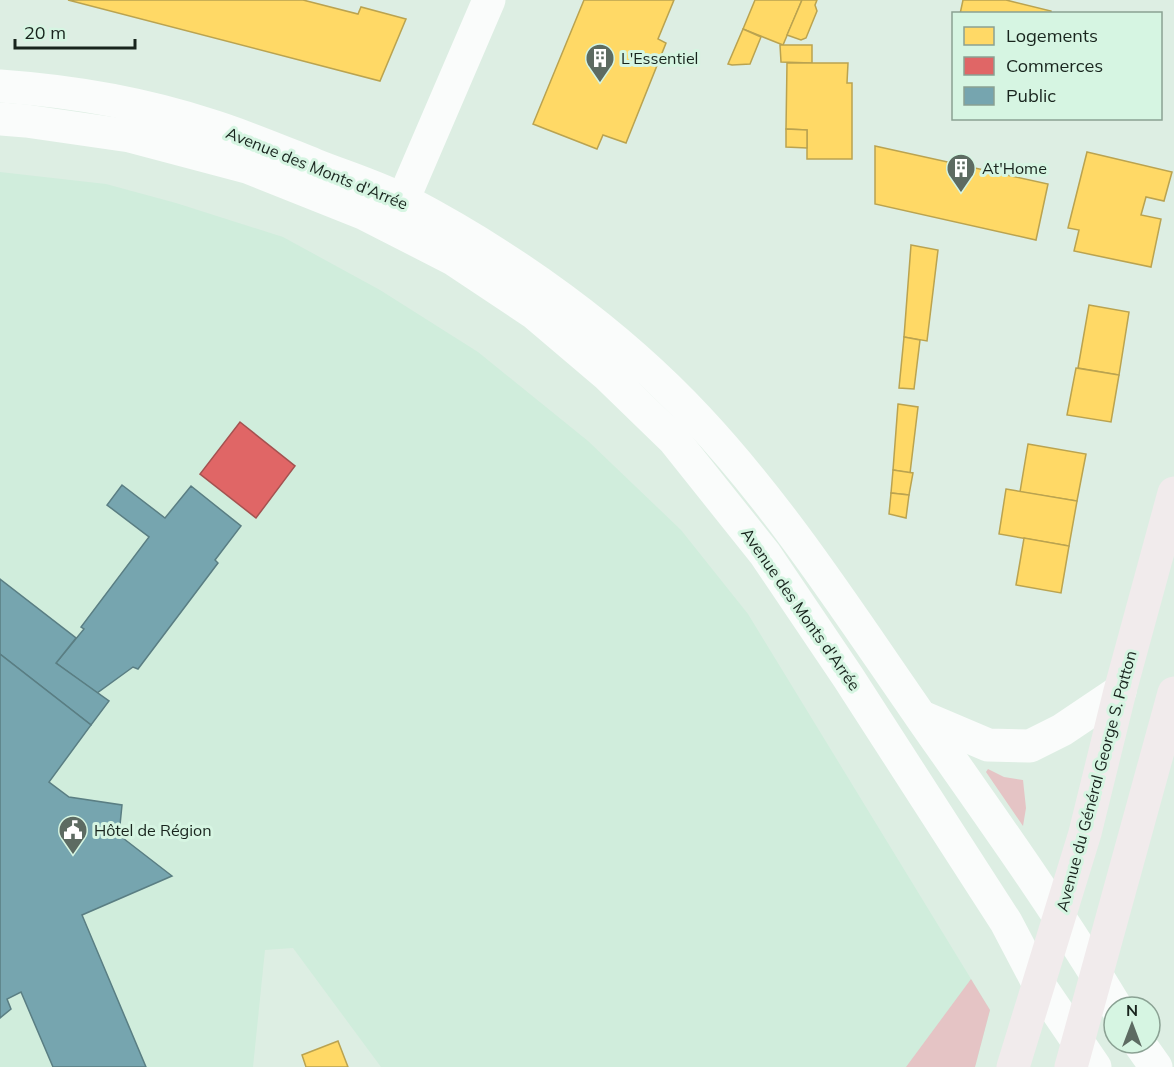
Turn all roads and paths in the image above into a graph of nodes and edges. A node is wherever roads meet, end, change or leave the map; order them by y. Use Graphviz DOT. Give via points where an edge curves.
graph roads {
  1 [pos="489,0"];
  2 [pos="0,86"];
  3 [pos="0,119"];
  4 [pos="403,201"];
  5 [pos="1174,493"];
  6 [pos="1120,692"];
  7 [pos="1174,693"];
  8 [pos="921,717"];
  9 [pos="1060,917"];
  10 [pos="1096,975"];
  11 [pos="1038,983"];
  12 [pos="1108,995"];
  13 [pos="1081,1059"];
  14 [pos="1013,1067"];
  1 -- 4 [label="street"];
  2 -- 4 [label="street, Avenue des Monts d'Arrée" via="138,105 207,124"];
  3 -- 11 [label="street, Avenue des Monts d'Arrée" via="130,136 247,166 365,214 453,259 534,313 607,375 674,440 765,554 1006,922"];
  4 -- 8 [label="street, Avenue des Monts d'Arrée" via="472,239 555,293 630,354 698,418 808,553"];
  5 -- 6 [label="main road, Avenue du Général George S. Patton"];
  6 -- 8 [label="street" via="1030,746 988,745"];
  6 -- 9 [label="main road, Avenue du Général George S. Patton"];
  7 -- 10 [label="main road"];
  8 -- 9 [label="street, Avenue des Monts d'Arrée"];
  9 -- 10 [label="street, Avenue des Monts d'Arrée"];
  9 -- 11 [label="main road, Avenue du Général George S. Patton"];
  10 -- 12 [label="street, Avenue des Monts d'Arrée"];
  10 -- 13 [label="main road"];
  11 -- 13 [label="street, Avenue des Monts d'Arrée"];
  11 -- 14 [label="main road, Avenue du Général George S. Patton"];
}
